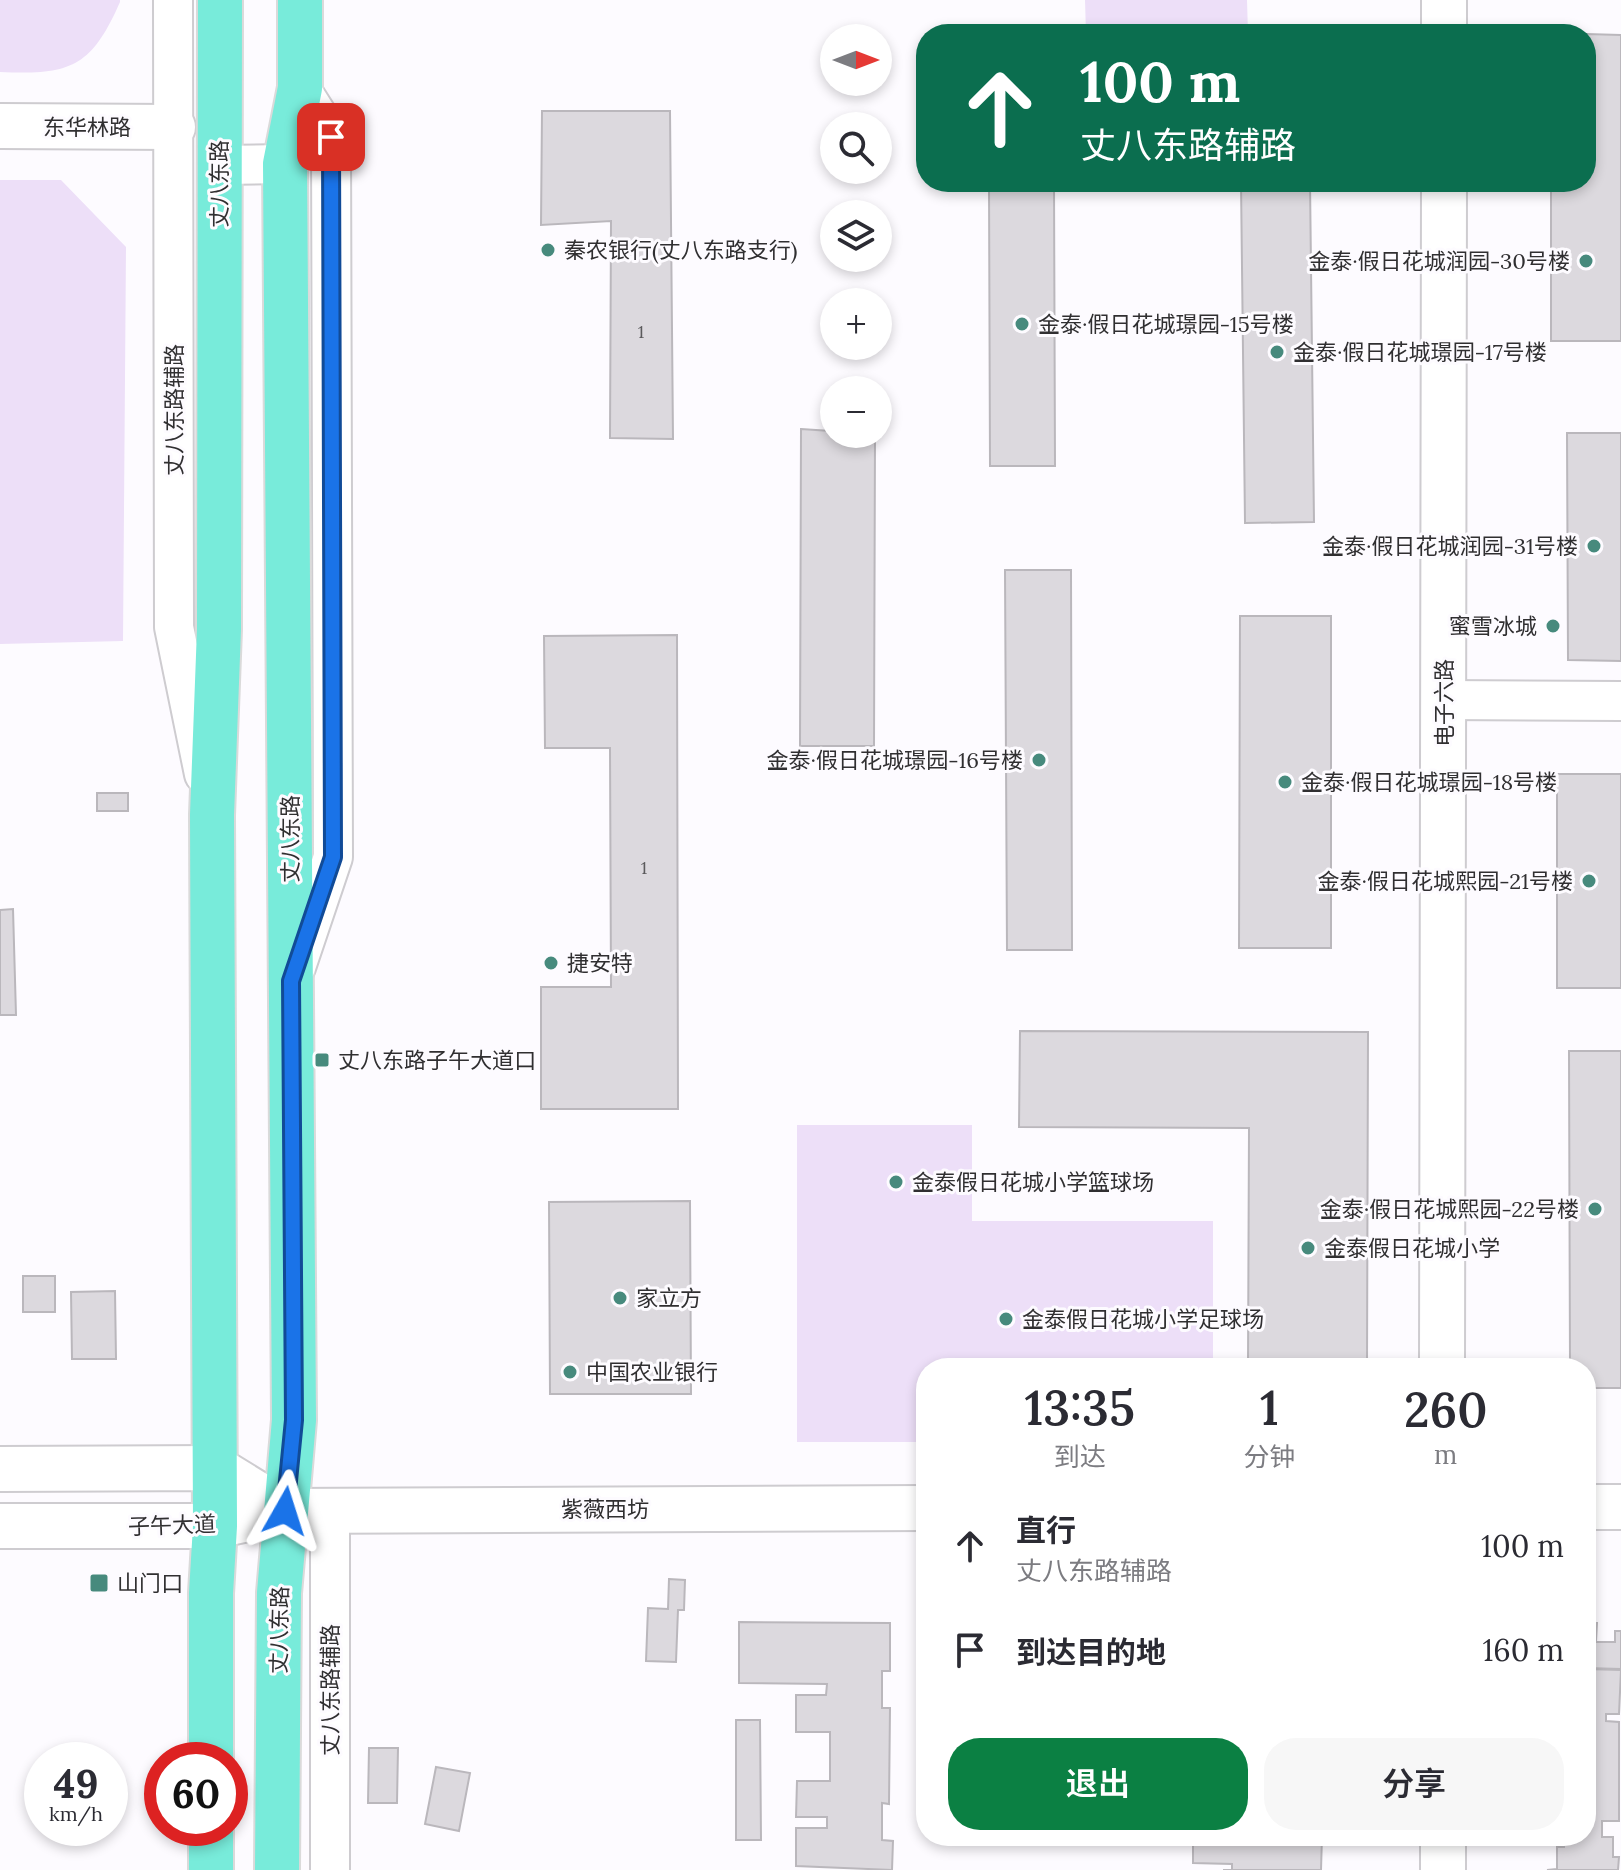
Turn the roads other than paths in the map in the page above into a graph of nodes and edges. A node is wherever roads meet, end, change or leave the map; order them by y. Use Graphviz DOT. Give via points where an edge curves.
graph roads {
  1 [pos="173,0"];
  2 [pos="220,0"];
  3 [pos="300,0"];
  4 [pos="1444,0"];
  5 [pos="1444,24"];
  6 [pos="300,88"];
  7 [pos="0,126"];
  8 [pos="173,127"];
  9 [pos="285,164"];
  10 [pos="219,165"];
  11 [pos="1444,192"];
  12 [pos="1444,700"];
  13 [pos="1621,701"];
  14 [pos="212,815"];
  15 [pos="291,981"];
  16 [pos="1442,1358"];
  17 [pos="215,1468"];
  18 [pos="0,1469"];
  19 [pos="1596,1507"];
  20 [pos="1621,1507"];
  21 [pos="916,1508"];
  22 [pos="330,1510"];
  23 [pos="285,1511"];
  24 [pos="0,1526"];
  25 [pos="215,1526"];
  26 [pos="211,1742"];
  27 [pos="211,1846"];
  28 [pos="1443,1846"];
  29 [pos="211,1870"];
  30 [pos="277,1870"];
  31 [pos="330,1870"];
  32 [pos="1443,1870"];
  1 -- 8 [label="street, 丈八东路辅路"];
  2 -- 10 [label="main road, 丈八东路"];
  3 -- 6 [label="main road, 丈八东路"];
  4 -- 5 [label="street"];
  6 -- 9 [label="main road, 丈八东路"];
  6 -- 15 [label="street" via="331,137 333,857"];
  7 -- 8 [label="street, 东华林路"];
  8 -- 14 [label="street, 丈八东路辅路" via="174,627"];
  9 -- 10 [label="street"];
  9 -- 15 [label="main road, 丈八东路"];
  10 -- 14 [label="main road, 丈八东路" via="219,629"];
  11 -- 12 [label="street, 电子六路"];
  12 -- 13 [label="street"];
  12 -- 16 [label="street, 电子六路"];
  14 -- 17 [label="main road, 丈八东路"];
  15 -- 23 [label="main road, 丈八东路" via="294,1420"];
  17 -- 18 [label="street"];
  17 -- 23 [label="street"];
  17 -- 25 [label="main road, 丈八东路"];
  19 -- 20 [label="street"];
  21 -- 22 [label="street, 紫薇西坊"];
  22 -- 23 [label="street, 紫薇西坊"];
  22 -- 31 [label="street, 丈八东路辅路"];
  23 -- 25 [label="street, 子午大道"];
  23 -- 30 [label="main road, 丈八东路" via="279,1593"];
  24 -- 25 [label="street, 子午大道"];
  25 -- 26 [label="main road, 丈八东路"];
  27 -- 29 [label="main road"];
  28 -- 32 [label="street"];
}
